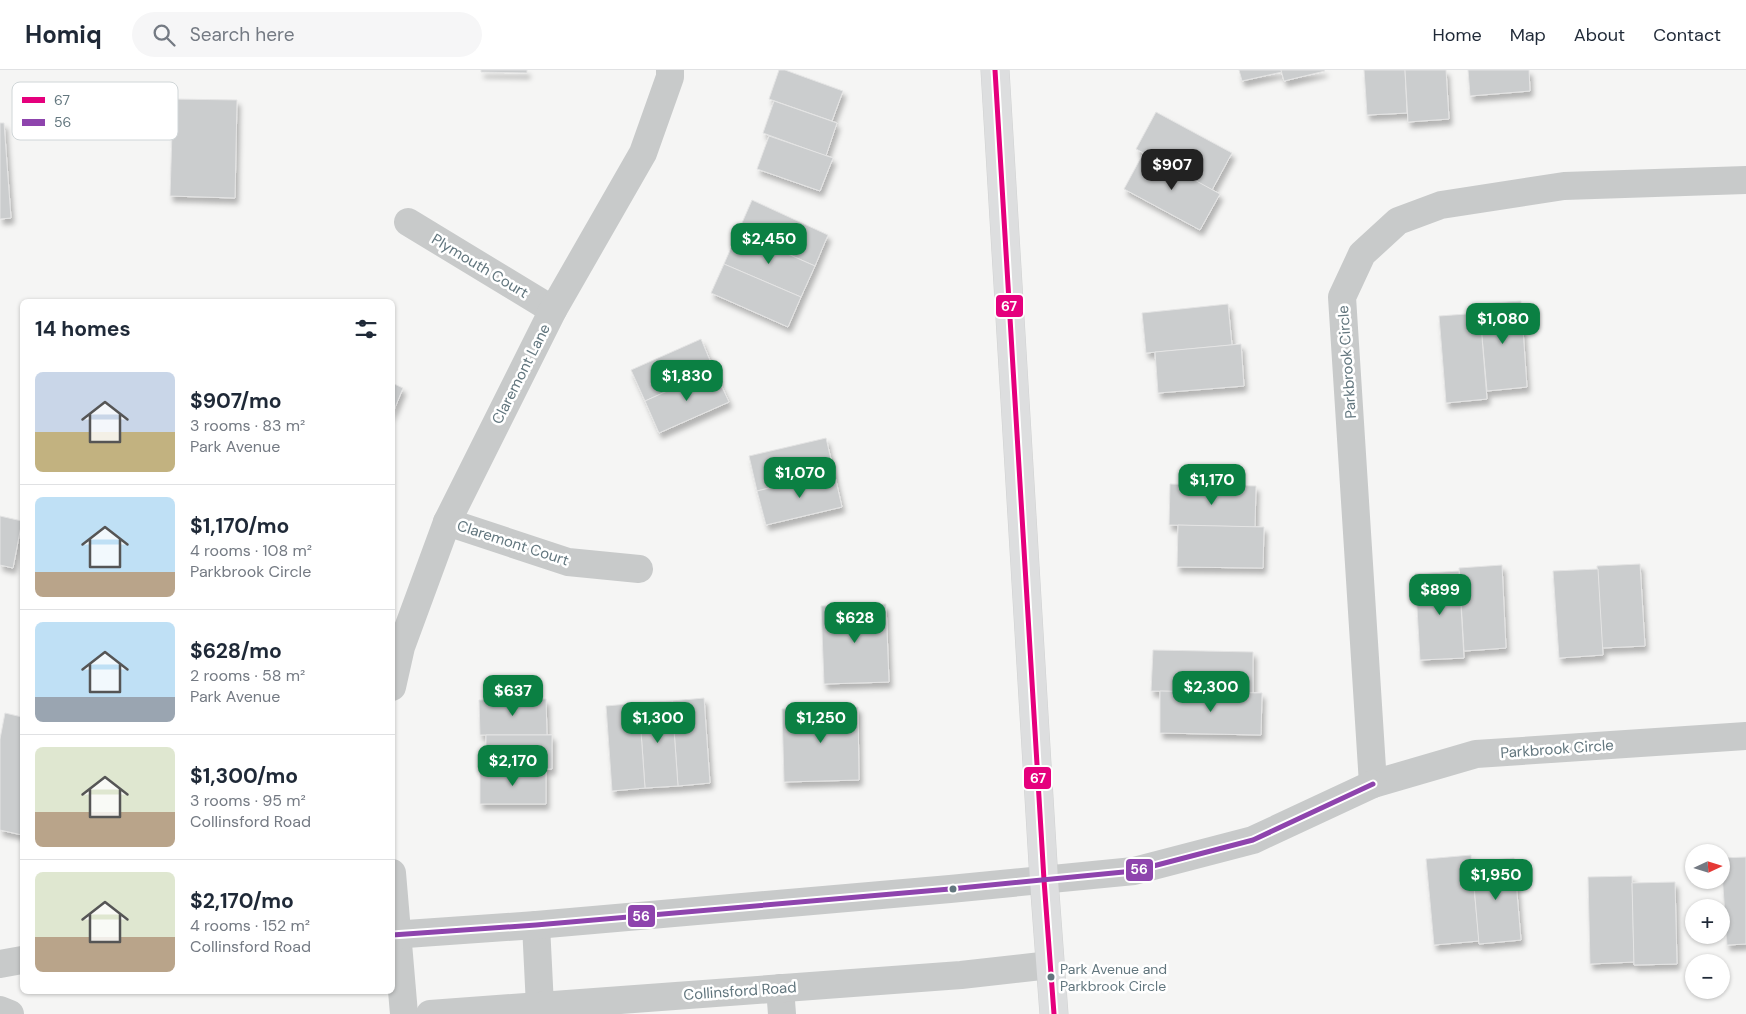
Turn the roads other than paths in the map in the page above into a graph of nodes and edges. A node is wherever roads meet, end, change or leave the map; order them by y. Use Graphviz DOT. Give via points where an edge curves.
graph roads {
  1 [pos="670,70"];
  2 [pos="996,70"];
  3 [pos="1746,180"];
  4 [pos="408,222"];
  5 [pos="553,310"];
  6 [pos="447,522"];
  7 [pos="639,569"];
  8 [pos="395,674"];
  9 [pos="1746,736"];
  10 [pos="1373,784"];
  11 [pos="1044,880"];
  12 [pos="536,925"];
  13 [pos="395,935"];
  14 [pos="20,960"];
  15 [pos="0,964"];
  16 [pos="1050,965"];
  17 [pos="781,1001"];
  18 [pos="540,1006"];
  19 [pos="0,1010"];
  20 [pos="10,1014"];
  21 [pos="404,1014"];
  22 [pos="430,1014"];
  23 [pos="1054,1014"];
  1 -- 5 [label="street, Claremont Lane" via="643,153"];
  2 -- 11 [label="main road"];
  3 -- 10 [label="street, Parkbrook Circle" via="1564,186 1441,205 1398,221 1362,254 1342,297"];
  4 -- 5 [label="street, Plymouth Court"];
  5 -- 6 [label="street, Claremont Lane"];
  6 -- 7 [label="street, Claremont Court" via="568,562"];
  6 -- 8 [label="street, Claremont Lane" via="401,647"];
  9 -- 10 [label="street, Parkbrook Circle" via="1476,754"];
  10 -- 11 [label="street, Parkbrook Circle" via="1253,840 1134,871"];
  11 -- 12 [label="street"];
  11 -- 16 [label="main road"];
  12 -- 13 [label="street"];
  12 -- 18 [label="street"];
  13 -- 21 [label="street"];
  14 -- 15 [label="street"];
  16 -- 17 [label="street, Collinsford Road"];
  16 -- 23 [label="main road"];
  17 -- 18 [label="street, Collinsford Road"];
  18 -- 22 [label="street, Collinsford Road"];
  19 -- 20 [label="street"];
}
